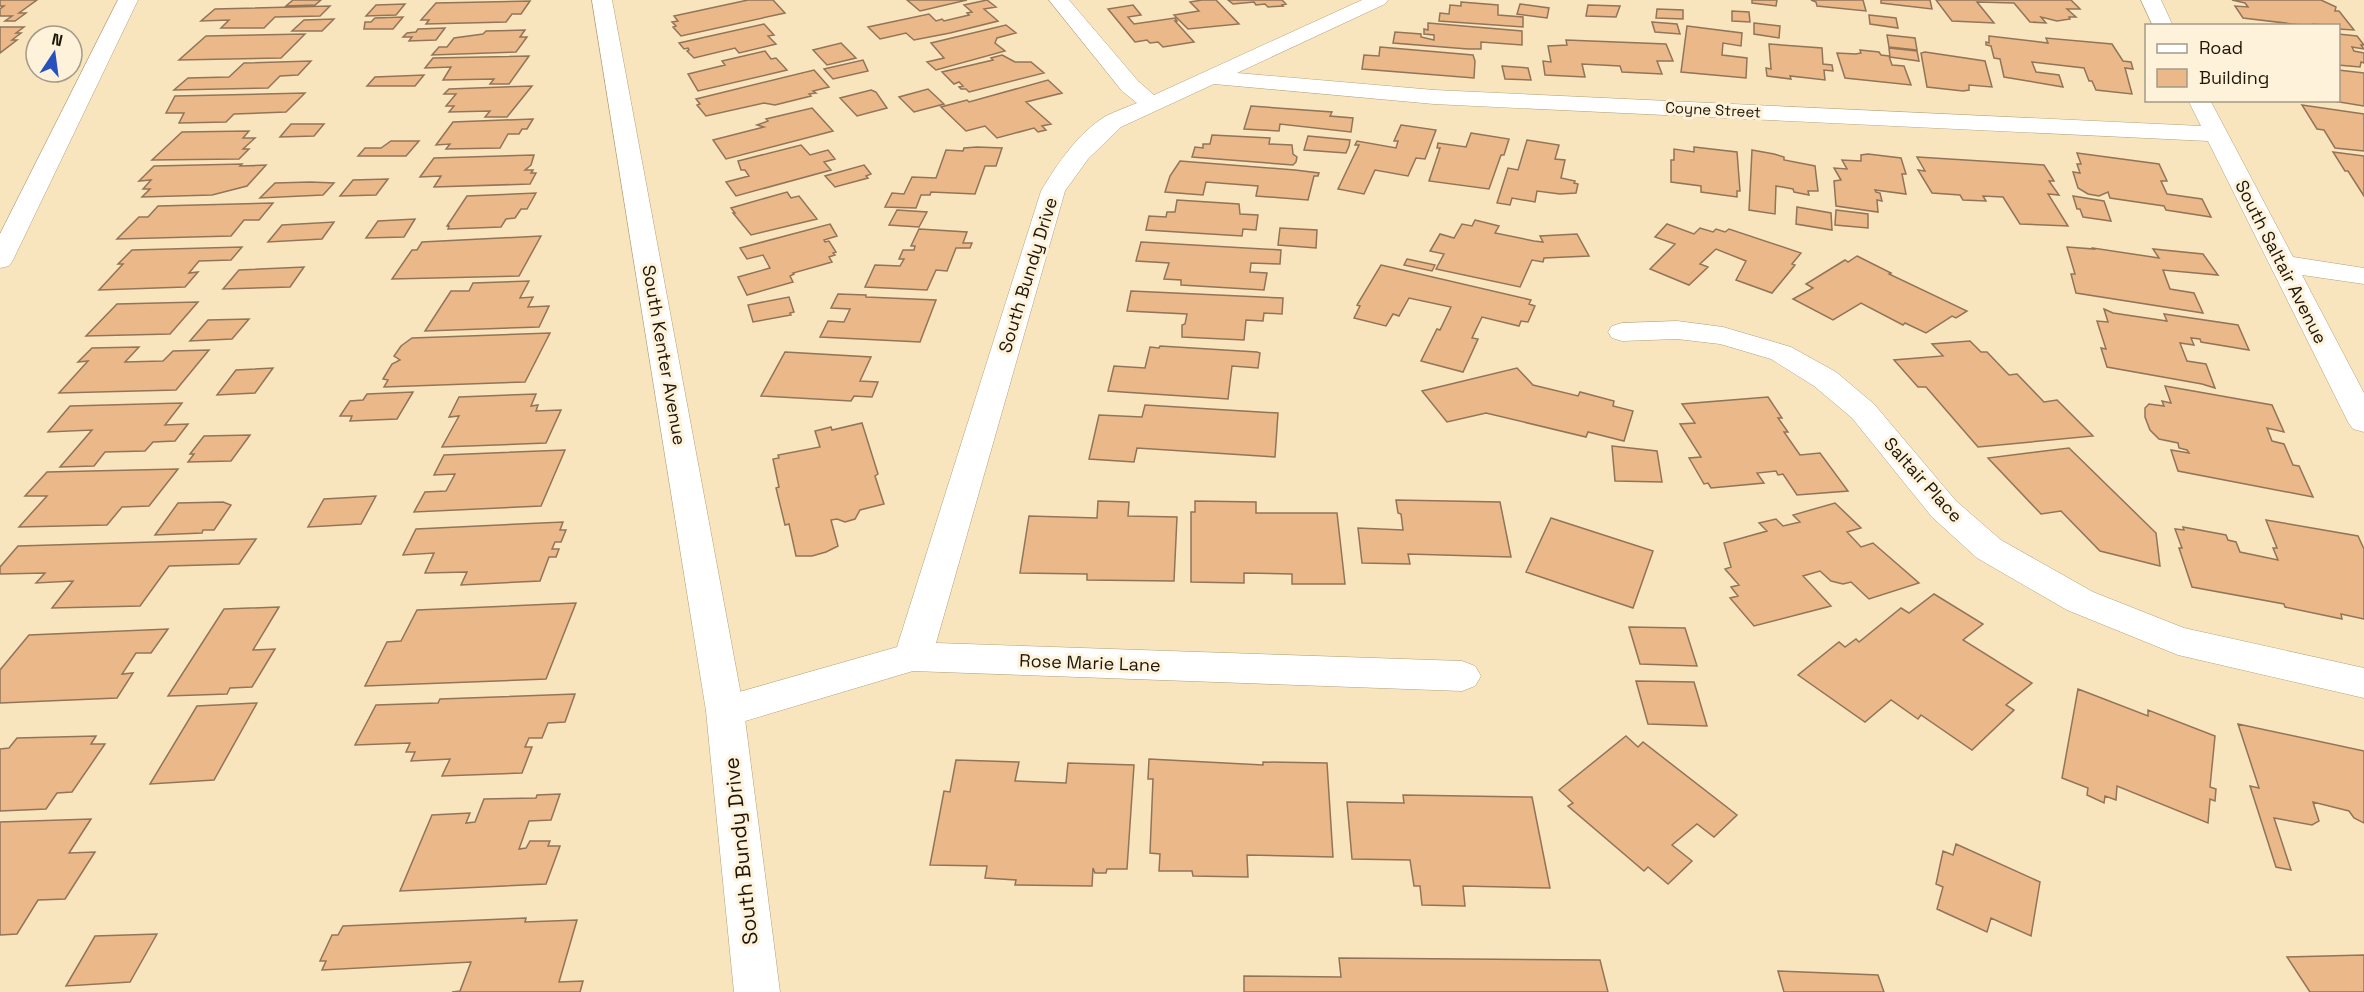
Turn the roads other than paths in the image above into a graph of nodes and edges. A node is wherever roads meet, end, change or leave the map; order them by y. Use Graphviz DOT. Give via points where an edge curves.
graph roads {
  1 [pos="128,0"];
  2 [pos="602,0"];
  3 [pos="1059,0"];
  4 [pos="1378,0"];
  5 [pos="2151,0"];
  6 [pos="2162,24"];
  7 [pos="1212,76"];
  8 [pos="2200,102"];
  9 [pos="1151,103"];
  10 [pos="2215,134"];
  11 [pos="0,260"];
  12 [pos="2283,264"];
  13 [pos="2364,276"];
  14 [pos="1622,332"];
  15 [pos="2364,422"];
  16 [pos="913,657"];
  17 [pos="1462,676"];
  18 [pos="2364,683"];
  19 [pos="725,711"];
  20 [pos="757,992"];
  1 -- 11 [label="street"];
  2 -- 19 [label="street, South Kenter Avenue"];
  3 -- 9 [label="street" via="1130,86"];
  4 -- 7 [label="street, South Bundy Drive"];
  5 -- 6 [label="street"];
  7 -- 9 [label="street, South Bundy Drive"];
  7 -- 10 [label="street, Coyne Street" via="1434,97"];
  8 -- 10 [label="street, South Saltair Avenue"];
  9 -- 16 [label="street, South Bundy Drive" via="1113,122 1080,150 1053,191"];
  10 -- 12 [label="street, South Saltair Avenue"];
  12 -- 13 [label="street"];
  12 -- 15 [label="street, South Saltair Avenue"];
  14 -- 18 [label="street, Saltair Place" via="1677,330 1722,336 1781,353 1825,379 1863,411 1944,509 1989,549 2080,601 2178,641"];
  16 -- 17 [label="street, Rose Marie Lane"];
  16 -- 19 [label="street, Rose Marie Lane"];
  19 -- 20 [label="street, South Bundy Drive"];
}
